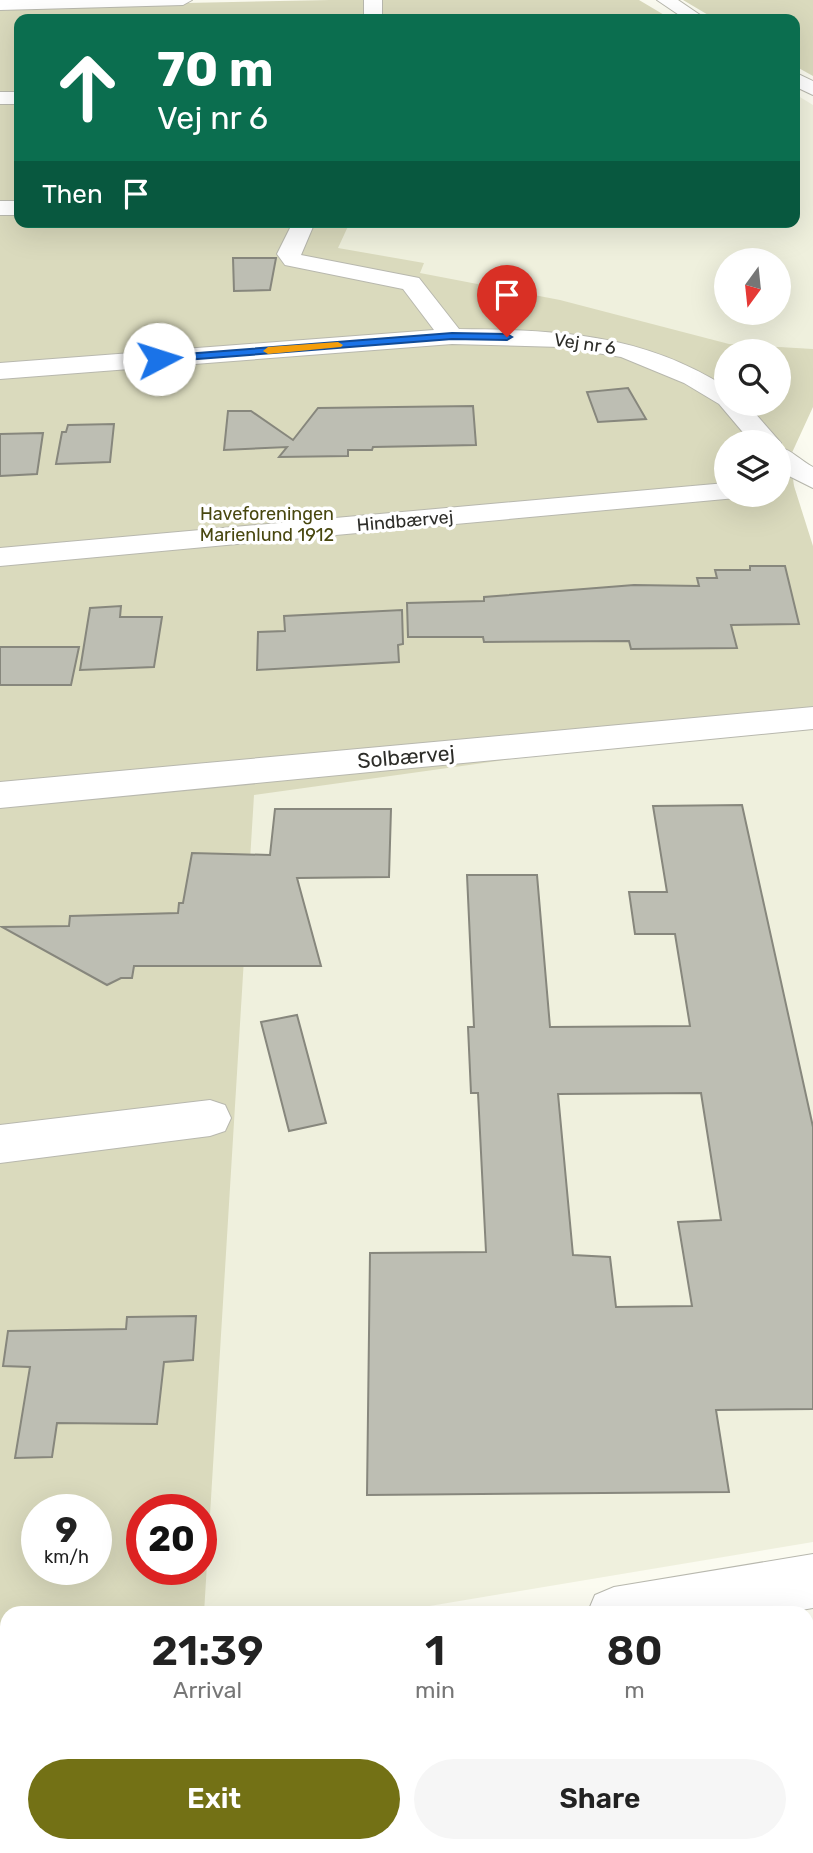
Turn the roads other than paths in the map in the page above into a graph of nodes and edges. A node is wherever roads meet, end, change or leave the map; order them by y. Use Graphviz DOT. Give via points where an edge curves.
graph roads {
  1 [pos="183,0"];
  2 [pos="666,0"];
  3 [pos="0,5"];
  4 [pos="689,14"];
  5 [pos="301,228"];
  6 [pos="452,336"];
  7 [pos="0,371"];
  8 [pos="714,390"];
  9 [pos="743,416"];
  10 [pos="755,430"];
  11 [pos="791,467"];
  12 [pos="813,482"];
  13 [pos="791,485"];
  14 [pos="714,493"];
  15 [pos="0,557"];
  16 [pos="813,718"];
  17 [pos="0,795"];
  18 [pos="210,1118"];
  19 [pos="0,1144"];
  20 [pos="813,1581"];
  21 [pos="662,1606"];
  1 -- 3 [label="street"];
  2 -- 4 [label="street"];
  5 -- 6 [label="street" via="289,254 293,260 411,283"];
  6 -- 7 [label="street, Vej nr 6"];
  6 -- 8 [label="street, Vej nr 6" via="562,338 608,344 647,355"];
  9 -- 10 [label="street"];
  11 -- 12 [label="street"];
  12 -- 13 [label="street"];
  14 -- 15 [label="street, Hindbærvej"];
  16 -- 17 [label="street, Solbærvej"];
  18 -- 19 [label="street"];
  20 -- 21 [label="street"];
}
